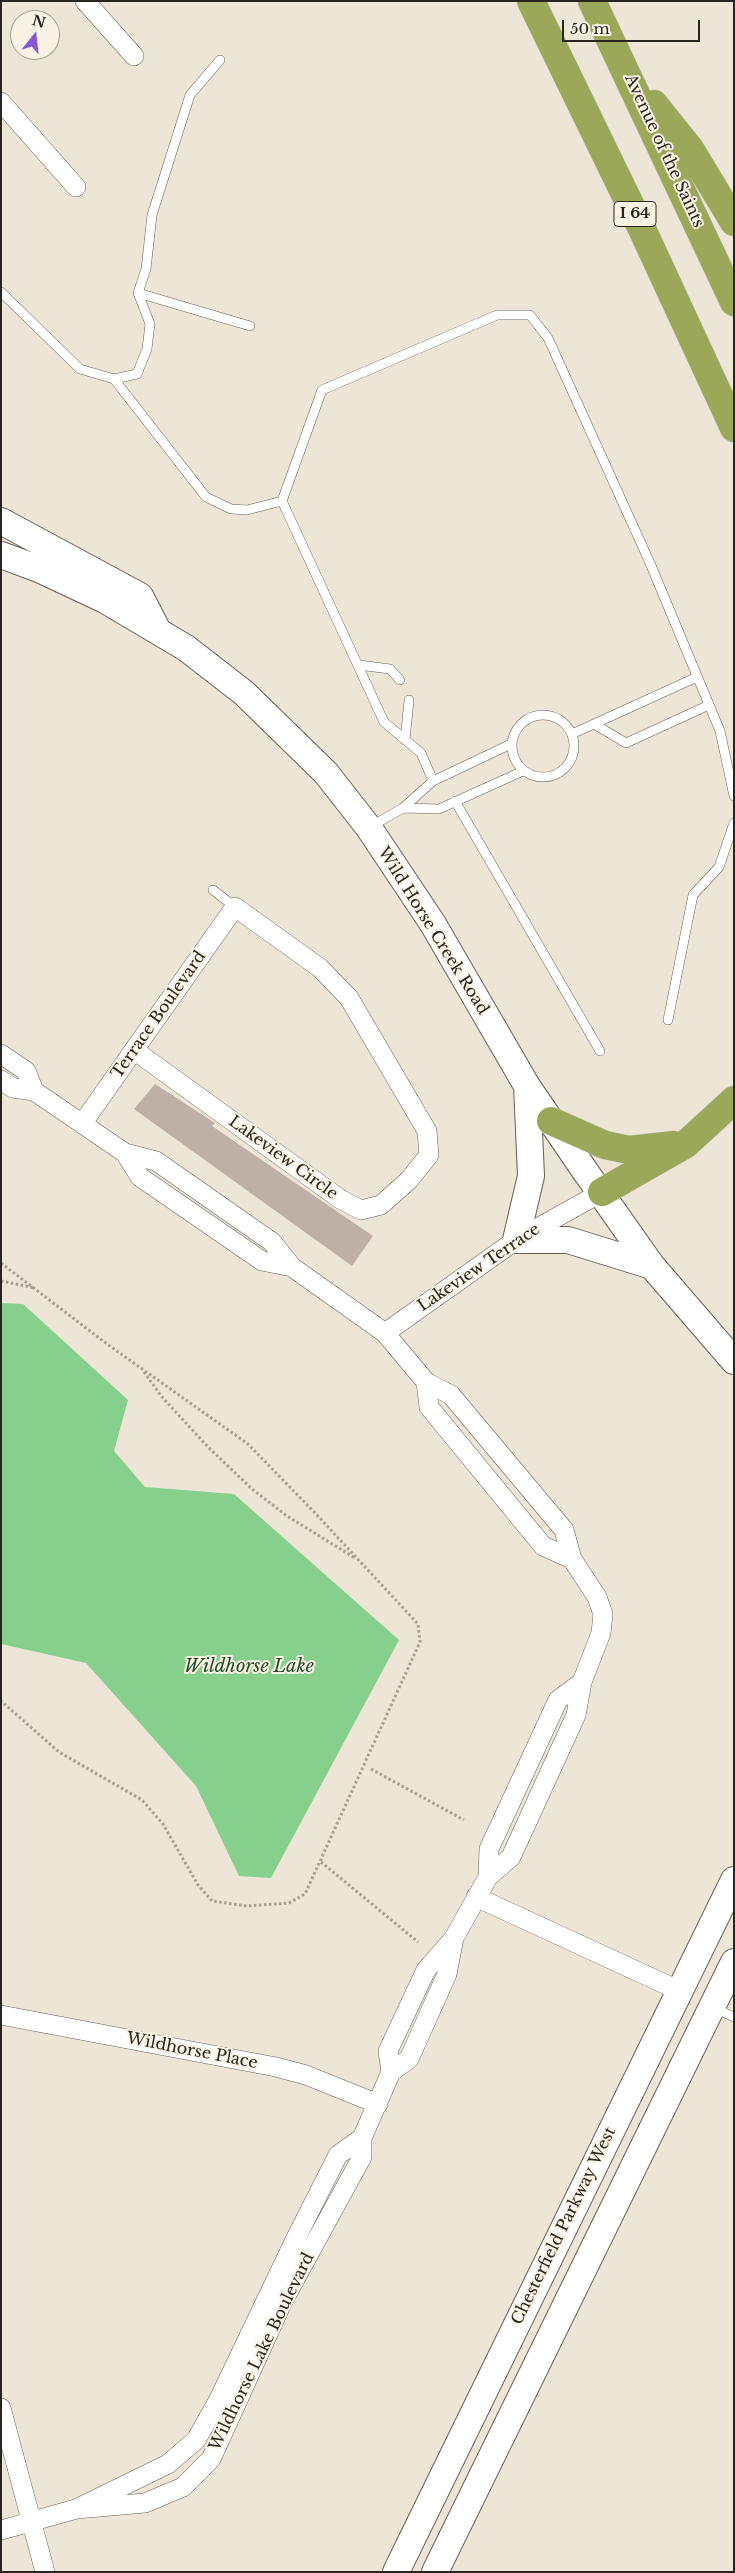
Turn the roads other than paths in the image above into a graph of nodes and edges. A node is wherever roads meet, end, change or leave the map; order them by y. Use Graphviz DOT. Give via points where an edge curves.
graph roads {
  1 [pos="84,1"];
  2 [pos="531,1"];
  3 [pos="592,1"];
  4 [pos="134,56"];
  5 [pos="220,60"];
  6 [pos="624,66"];
  7 [pos="1,102"];
  8 [pos="76,187"];
  9 [pos="734,222"];
  10 [pos="1,292"];
  11 [pos="138,293"];
  12 [pos="734,302"];
  13 [pos="250,326"];
  14 [pos="114,379"];
  15 [pos="734,428"];
  16 [pos="282,501"];
  17 [pos="1,521"];
  18 [pos="1,555"];
  19 [pos="1,569"];
  20 [pos="39,569"];
  21 [pos="157,629"];
  22 [pos="359,666"];
  23 [pos="697,677"];
  24 [pos="400,680"];
  25 [pos="409,700"];
  26 [pos="709,705"];
  27 [pos="594,724"];
  28 [pos="572,734"];
  29 [pos="405,740"];
  30 [pos="511,744"];
  31 [pos="523,771"];
  32 [pos="432,781"];
  33 [pos="734,796"];
  34 [pos="455,801"];
  35 [pos="403,808"];
  36 [pos="734,823"];
  37 [pos="369,828"];
  38 [pos="213,890"];
  39 [pos="235,907"];
  40 [pos="668,1020"];
  41 [pos="134,1050"];
  42 [pos="600,1051"];
  43 [pos="1,1054"];
  44 [pos="1,1080"];
  45 [pos="527,1086"];
  46 [pos="34,1091"];
  47 [pos="734,1100"];
  48 [pos="551,1121"];
  49 [pos="82,1124"];
  50 [pos="686,1144"];
  51 [pos="602,1192"];
  52 [pos="516,1240"];
  53 [pos="652,1266"];
  54 [pos="385,1333"];
  55 [pos="734,1361"];
  56 [pos="426,1382"];
  57 [pos="572,1558"];
  58 [pos="734,1880"];
  59 [pos="476,1897"];
  60 [pos="734,1962"];
  61 [pos="680,1991"];
  62 [pos="723,2012"];
  63 [pos="1,2015"];
  64 [pos="378,2104"];
  65 [pos="362,2138"];
  66 [pos="1,2408"];
  67 [pos="76,2509"];
  68 [pos="32,2522"];
  69 [pos="1,2530"];
  70 [pos="45,2572"];
  71 [pos="396,2572"];
  72 [pos="435,2572"];
  1 -- 4 [label="street"];
  2 -- 15 [label="highway, I 64"];
  3 -- 6 [label="highway, Avenue of the Saints"];
  5 -- 11 [label="lane" via="190,95 152,215 146,268"];
  6 -- 9 [label="highway" via="690,149"];
  6 -- 12 [label="highway, Avenue of the Saints"];
  7 -- 8 [label="street"];
  10 -- 14 [label="lane" via="80,369"];
  11 -- 13 [label="lane"];
  11 -- 14 [label="lane" via="150,324 147,349 136,374"];
  14 -- 16 [label="lane" via="206,497 231,509 247,510"];
  16 -- 22 [label="lane"];
  16 -- 23 [label="lane" via="322,390 497,315 530,315 548,338 650,563"];
  17 -- 21 [label="main road" via="140,596"];
  18 -- 20 [label="main road, Wild Horse Creek Road"];
  19 -- 20 [label="main road"];
  20 -- 21 [label="main road, Wild Horse Creek Road"];
  21 -- 37 [label="main road, Wild Horse Creek Road" via="244,693 287,732 326,773"];
  22 -- 24 [label="lane" via="390,669"];
  22 -- 29 [label="lane" via="384,722"];
  23 -- 26 [label="lane"];
  23 -- 27 [label="lane"];
  25 -- 29 [label="lane"];
  26 -- 27 [label="lane" via="626,743"];
  26 -- 33 [label="lane" via="720,731"];
  27 -- 28 [label="lane"];
  28 -- 30 [label="lane" via="558,719 537,715 519,725"];
  28 -- 31 [label="lane" via="573,754 562,771 542,778"];
  29 -- 32 [label="lane" via="421,753"];
  30 -- 31 [label="lane" via="516,764"];
  30 -- 32 [label="lane"];
  31 -- 34 [label="lane"];
  32 -- 35 [label="lane"];
  34 -- 35 [label="lane" via="439,809"];
  34 -- 42 [label="lane"];
  35 -- 37 [label="lane"];
  36 -- 40 [label="lane" via="719,867 693,895"];
  37 -- 45 [label="main road, Wild Horse Creek Road" via="433,924"];
  38 -- 39 [label="lane"];
  39 -- 41 [label="street, Terrace Boulevard"];
  39 -- 41 [label="street, Lakeview Circle" via="320,968 349,998 427,1132 429,1155 410,1180 381,1205 361,1210 340,1199"];
  41 -- 49 [label="street, Terrace Boulevard"];
  43 -- 46 [label="street, Wildhorse Lake Boulevard" via="26,1071"];
  44 -- 46 [label="street, Wildhorse Lake Boulevard" via="13,1088"];
  45 -- 48 [label="main road, Wild Horse Creek Road"];
  45 -- 52 [label="main road" via="532,1176"];
  46 -- 49 [label="street, Wildhorse Lake Boulevard"];
  47 -- 50 [label="highway"];
  48 -- 50 [label="highway" via="605,1146 629,1150"];
  48 -- 51 [label="main road, Wild Horse Creek Road"];
  49 -- 54 [label="street, Wildhorse Lake Boulevard" via="125,1153 156,1161 272,1242 292,1268"];
  50 -- 51 [label="highway"];
  51 -- 52 [label="street, Lakeview Terrace"];
  51 -- 53 [label="main road, Wild Horse Creek Road"];
  52 -- 53 [label="main road" via="568,1240"];
  52 -- 54 [label="street, Lakeview Terrace"];
  53 -- 55 [label="main road, Wild Horse Creek Road"];
  54 -- 56 [label="street, Wildhorse Lake Boulevard"];
  56 -- 57 [label="street, Wildhorse Lake Boulevard" via="451,1395 564,1530"];
  56 -- 57 [label="street" via="429,1407 531,1531 544,1546"];
  57 -- 59 [label="street, Wildhorse Lake Boulevard" via="597,1597 603,1614 601,1633 582,1682 576,1715 511,1857 488,1877"];
  58 -- 61 [label="main road, Chesterfield Parkway West"];
  59 -- 61 [label="street"];
  59 -- 64 [label="street, Wildhorse Lake Boulevard" via="454,1938 447,1974 409,2059 391,2072"];
  60 -- 62 [label="main road"];
  61 -- 62 [label="main road"];
  61 -- 71 [label="main road, Chesterfield Parkway West"];
  62 -- 72 [label="main road"];
  63 -- 64 [label="street, Wildhorse Place" via="276,2067"];
  64 -- 65 [label="street, Wildhorse Lake Boulevard"];
  65 -- 67 [label="street, Wildhorse Lake Boulevard" via="338,2155 196,2440 168,2464"];
  65 -- 67 [label="street, Wildhorse Lake Boulevard" via="362,2157 282,2303 211,2459 183,2487 145,2503"];
  66 -- 68 [label="street"];
  67 -- 68 [label="street, Wildhorse Lake Boulevard"];
  68 -- 69 [label="street, Wildhorse Lake Boulevard"];
  68 -- 70 [label="street"];
}
